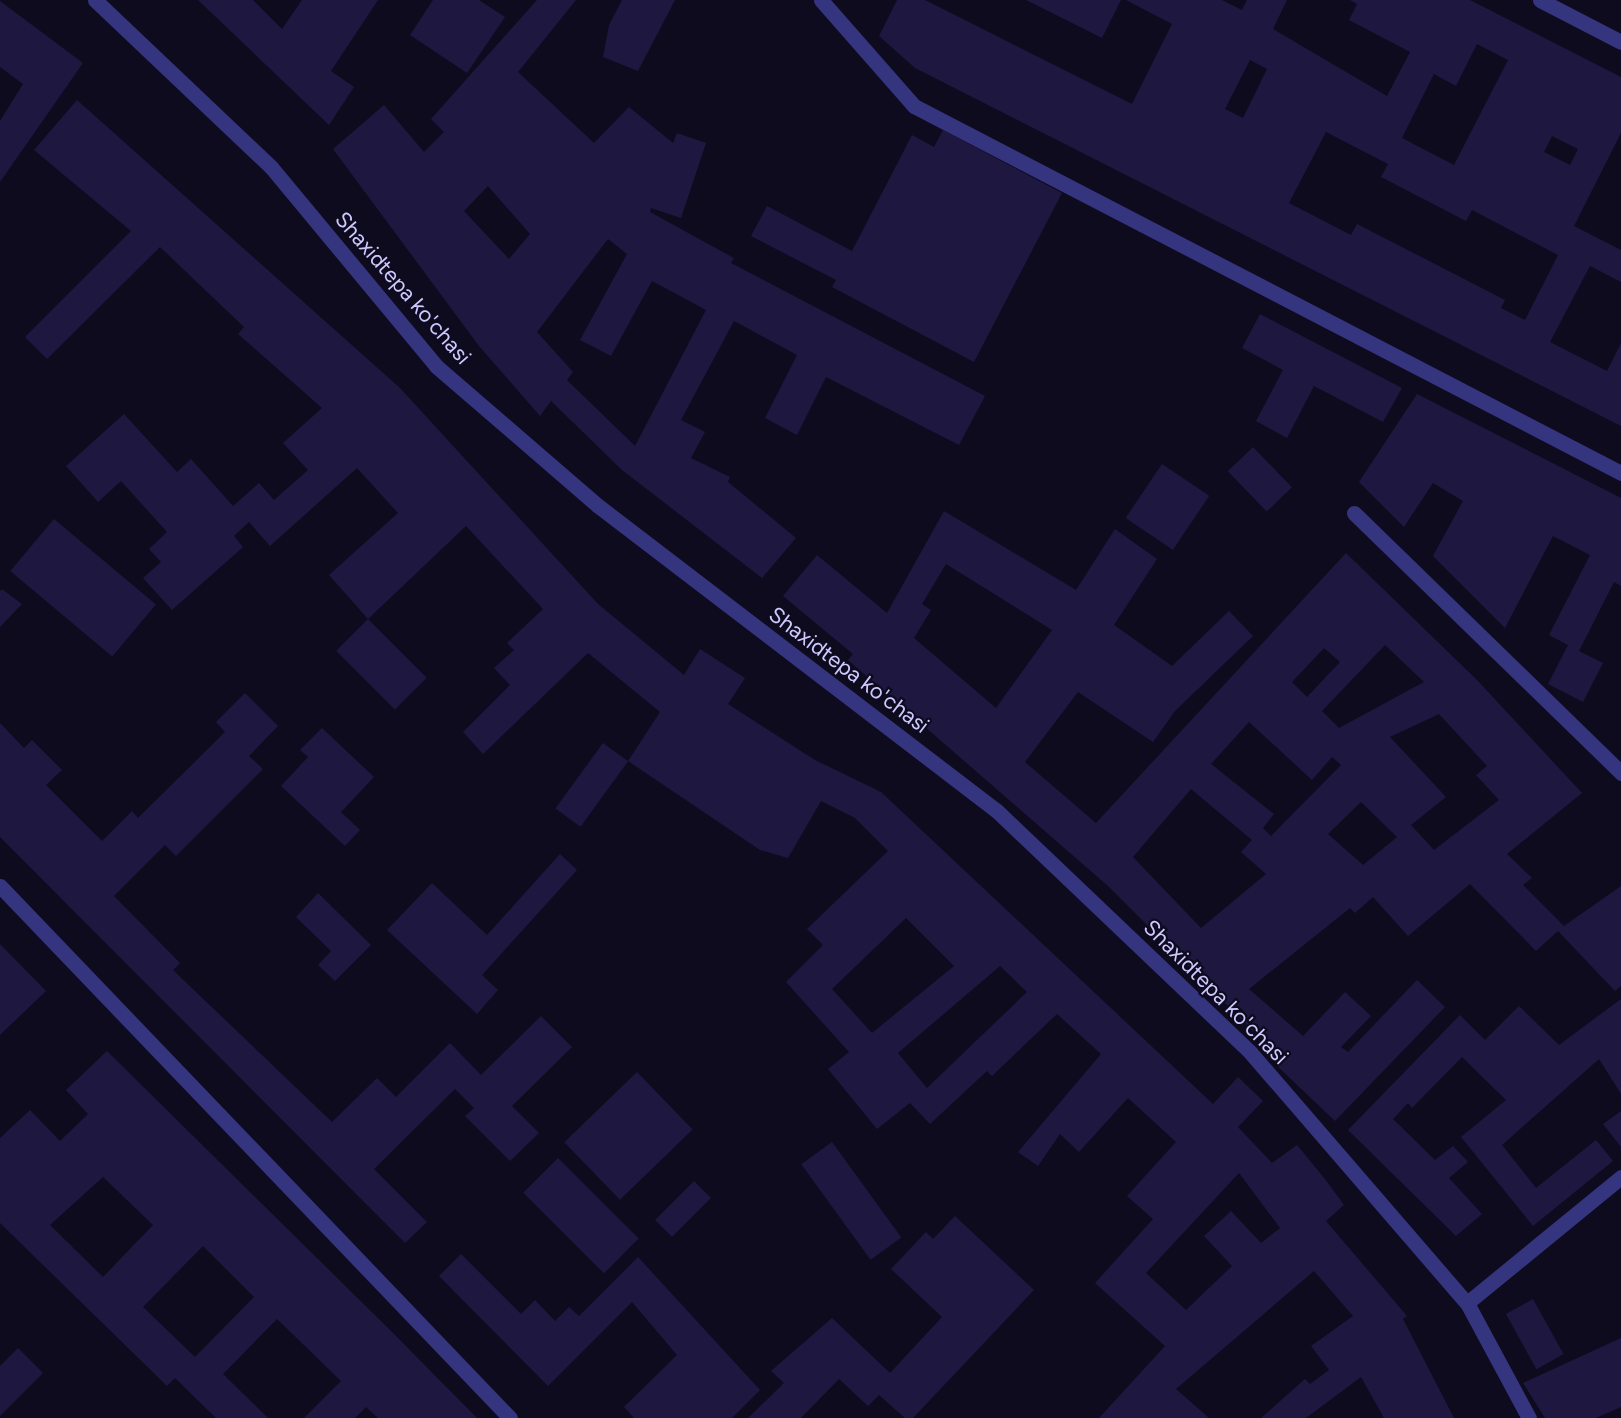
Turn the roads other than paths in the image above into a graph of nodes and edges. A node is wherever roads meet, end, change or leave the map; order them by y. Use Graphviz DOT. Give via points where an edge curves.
graph roads {
  1 [pos="95,0"];
  2 [pos="821,0"];
  3 [pos="1540,0"];
  4 [pos="1621,42"];
  5 [pos="1621,473"];
  6 [pos="1354,513"];
  7 [pos="1621,773"];
  8 [pos="0,886"];
  9 [pos="1621,1177"];
  10 [pos="1467,1304"];
  11 [pos="510,1418"];
  12 [pos="1529,1418"];
  1 -- 10 [label="street, Shaxidtepa ko'chasi" via="271,167 436,366 597,505 1022,835 1250,1052"];
  2 -- 5 [label="street" via="914,106"];
  3 -- 4 [label="street"];
  6 -- 7 [label="street"];
  8 -- 11 [label="street"];
  9 -- 10 [label="street"];
  10 -- 12 [label="street, Shaxidtepa ko'chasi"];
}
